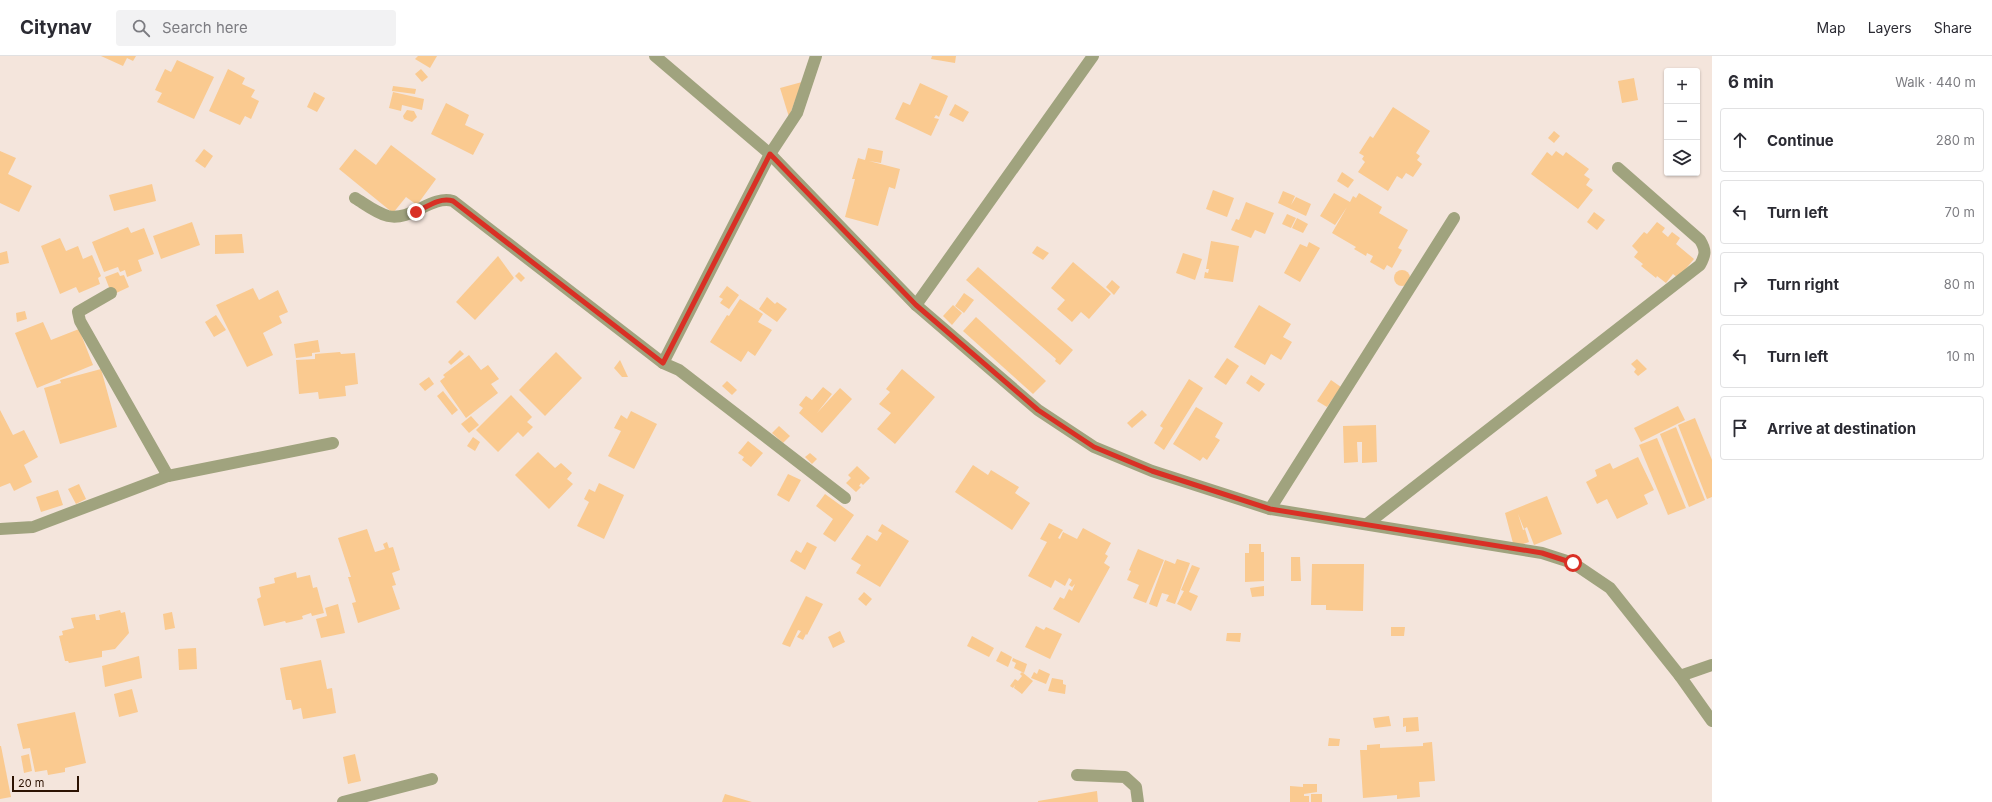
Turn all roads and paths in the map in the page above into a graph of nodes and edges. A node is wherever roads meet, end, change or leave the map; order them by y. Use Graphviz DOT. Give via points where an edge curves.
graph roads {
  1 [pos="655,56"];
  2 [pos="816,56"];
  3 [pos="1093,56"];
  4 [pos="770,154"];
  5 [pos="1618,168"];
  6 [pos="355,198"];
  7 [pos="1454,218"];
  8 [pos="111,293"];
  9 [pos="916,305"];
  10 [pos="663,363"];
  11 [pos="333,443"];
  12 [pos="168,476"];
  13 [pos="845,498"];
  14 [pos="1270,509"];
  15 [pos="1367,524"];
  16 [pos="0,529"];
  17 [pos="1712,665"];
  18 [pos="1680,676"];
  19 [pos="1712,721"];
  20 [pos="1077,775"];
  21 [pos="432,779"];
  22 [pos="343,802"];
  23 [pos="1138,802"];
  1 -- 4 [label="street"];
  2 -- 4 [label="street" via="797,114"];
  3 -- 9 [label="street"];
  4 -- 9 [label="street"];
  4 -- 10 [label="street"];
  5 -- 15 [label="street" via="1700,240 1705,255 1700,264"];
  6 -- 10 [label="street" via="389,216 416,212 443,200 453,201"];
  7 -- 14 [label="street"];
  8 -- 12 [label="street" via="78,312 80,321"];
  9 -- 14 [label="street" via="1038,410 1094,447 1152,471"];
  10 -- 13 [label="street" via="679,370"];
  11 -- 12 [label="street"];
  12 -- 16 [label="street" via="33,527"];
  14 -- 15 [label="street"];
  15 -- 18 [label="street" via="1542,553 1573,563 1610,588"];
  17 -- 18 [label="street"];
  18 -- 19 [label="street"];
  20 -- 23 [label="street" via="1124,777 1136,787"];
  21 -- 22 [label="street"];
}
